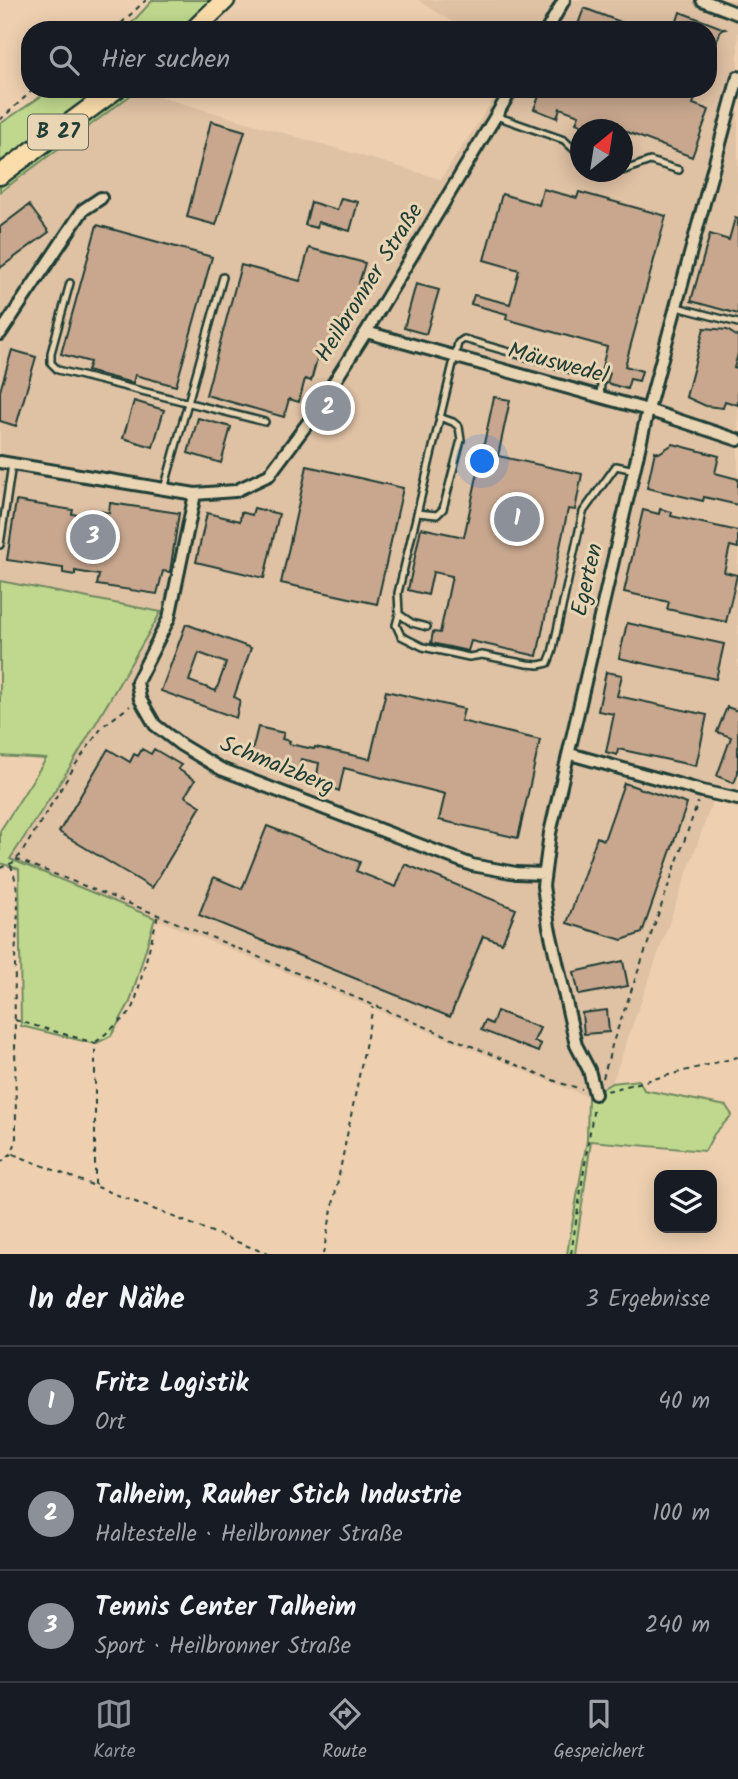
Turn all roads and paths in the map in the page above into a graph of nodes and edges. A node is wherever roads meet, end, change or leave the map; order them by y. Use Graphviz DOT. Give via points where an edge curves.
graph roads {
  1 [pos="146,0"];
  2 [pos="225,0"];
  3 [pos="564,0"];
  4 [pos="702,0"];
  5 [pos="738,14"];
  6 [pos="124,21"];
  7 [pos="203,21"];
  8 [pos="552,21"];
  9 [pos="738,77"];
  10 [pos="24,98"];
  11 [pos="104,98"];
  12 [pos="507,98"];
  13 [pos="496,116"];
  14 [pos="0,120"];
  15 [pos="570,146"];
  16 [pos="633,167"];
  17 [pos="679,170"];
  18 [pos="0,175"];
  19 [pos="101,198"];
  20 [pos="223,277"];
  21 [pos="70,283"];
  22 [pos="677,307"];
  23 [pos="738,323"];
  24 [pos="366,332"];
  25 [pos="0,334"];
  26 [pos="453,357"];
  27 [pos="600,397"];
  28 [pos="188,403"];
  29 [pos="648,410"];
  30 [pos="439,417"];
  31 [pos="265,422"];
  32 [pos="738,440"];
  33 [pos="0,462"];
  34 [pos="12,464"];
  35 [pos="635,470"];
  36 [pos="164,489"];
  37 [pos="195,494"];
  38 [pos="417,513"];
  39 [pos="0,545"];
  40 [pos="400,614"];
  41 [pos="427,627"];
  42 [pos="140,699"];
  43 [pos="570,754"];
  44 [pos="702,791"];
  45 [pos="738,799"];
  46 [pos="16,859"];
  47 [pos="10,864"];
  48 [pos="0,867"];
  49 [pos="544,874"];
  50 [pos="158,915"];
  51 [pos="374,1006"];
  52 [pos="15,1020"];
  53 [pos="95,1043"];
  54 [pos="738,1057"];
  55 [pos="595,1094"];
  56 [pos="12,1153"];
  57 [pos="0,1163"];
  58 [pos="95,1186"];
  59 [pos="268,1254"];
  60 [pos="323,1254"];
  61 [pos="570,1254"];
  1 -- 6 [label="path"];
  2 -- 7 [label="main road"];
  3 -- 8 [label="street"];
  4 -- 5 [label="street"];
  9 -- 22 [label="street, Egerten"];
  10 -- 14 [label="path"];
  11 -- 18 [label="main road, B 27"];
  12 -- 13 [label="street, Heilbronner Straße"];
  13 -- 15 [label="lane"];
  13 -- 24 [label="street, Heilbronner Straße"];
  16 -- 17 [label="lane" via="650,161"];
  19 -- 25 [label="street" via="83,210"];
  20 -- 28 [label="lane"];
  21 -- 28 [label="lane" via="51,363 58,369"];
  22 -- 23 [label="lane"];
  22 -- 29 [label="street, Egerten"];
  24 -- 26 [label="street, Mäuswedel"];
  24 -- 37 [label="street, Heilbronner Straße" via="269,475 235,491"];
  26 -- 27 [label="street, Mäuswedel"];
  26 -- 27 [label="lane" via="464,339 596,377 601,384"];
  26 -- 30 [label="lane"];
  27 -- 29 [label="street, Mäuswedel"];
  28 -- 31 [label="lane"];
  28 -- 36 [label="lane"];
  29 -- 32 [label="street, Mäuswedel"];
  29 -- 35 [label="street, Egerten"];
  30 -- 38 [label="lane"];
  30 -- 38 [label="lane" via="460,427 461,440 443,509 437,515"];
  33 -- 34 [label="street, Heilbronner Straße"];
  34 -- 36 [label="street, Heilbronner Straße"];
  34 -- 39 [label="lane"];
  35 -- 40 [label="lane" via="616,466 583,512 548,663 469,657 423,647 401,636 396,625"];
  35 -- 43 [label="street, Egerten"];
  36 -- 37 [label="street, Heilbronner Straße"];
  37 -- 42 [label="street" via="169,618 137,682"];
  38 -- 40 [label="lane" via="398,593"];
  40 -- 41 [label="lane"];
  42 -- 46 [label="path" via="103,726"];
  42 -- 49 [label="street, Schmalzberg" via="155,725 221,769 472,864"];
  43 -- 44 [label="street"];
  43 -- 49 [label="street, Egerten"];
  44 -- 45 [label="street"];
  44 -- 55 [label="path"];
  46 -- 47 [label="path"];
  46 -- 50 [label="path"];
  47 -- 48 [label="path"];
  47 -- 52 [label="path" via="17,891"];
  49 -- 55 [label="street, Egerten" via="549,927 576,1045"];
  50 -- 51 [label="path"];
  50 -- 53 [label="path" via="134,1006"];
  51 -- 55 [label="path"];
  51 -- 60 [label="path"];
  52 -- 53 [label="path"];
  52 -- 56 [label="path" via="16,1141"];
  53 -- 58 [label="path"];
  54 -- 55 [label="path"];
  55 -- 61 [label="path"];
  56 -- 57 [label="path"];
  56 -- 58 [label="path"];
  58 -- 59 [label="path"];
}
